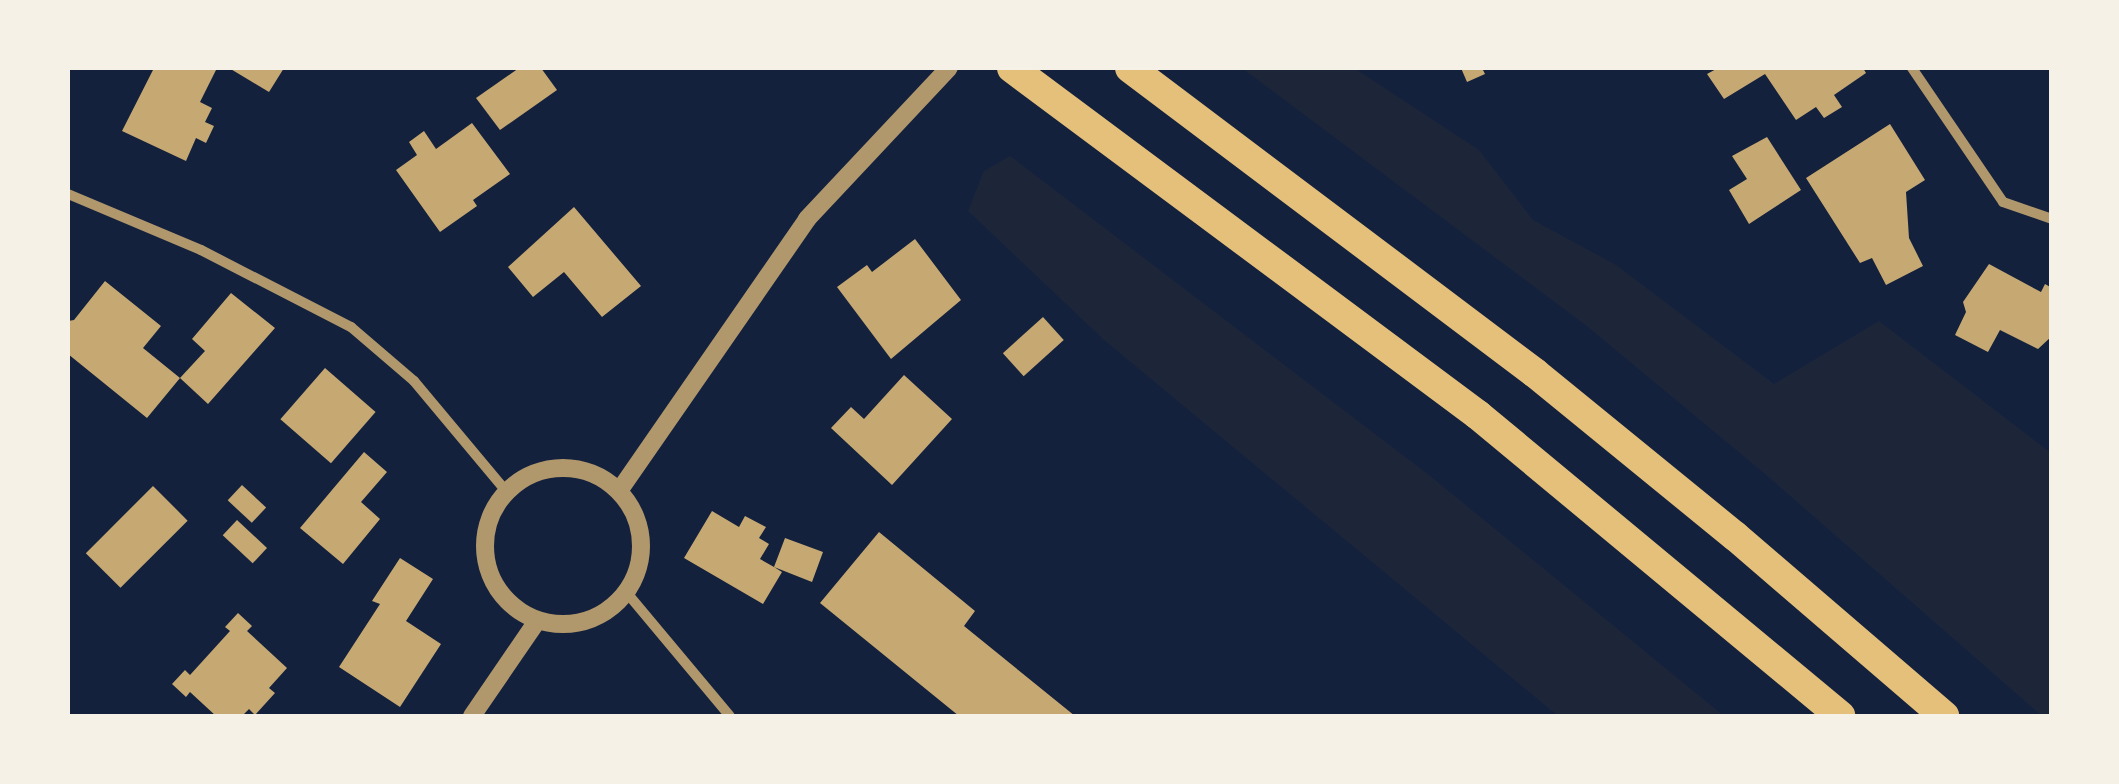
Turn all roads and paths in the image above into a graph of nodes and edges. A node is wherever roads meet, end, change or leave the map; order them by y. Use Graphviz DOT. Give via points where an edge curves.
graph roads {
  1 [pos="949,68"];
  2 [pos="1012,68"];
  3 [pos="1130,68"];
  4 [pos="1912,68"];
  5 [pos="68,194"];
  6 [pos="2052,219"];
  7 [pos="506,491"];
  8 [pos="619,491"];
  9 [pos="627,593"];
  10 [pos="537,621"];
  11 [pos="472,716"];
  12 [pos="730,716"];
  13 [pos="1840,716"];
  14 [pos="1944,716"];
  1 -- 8 [label="street" via="807,219"];
  2 -- 13 [label="highway" via="1478,415"];
  3 -- 14 [label="highway" via="1536,373"];
  4 -- 6 [label="street" via="2003,202"];
  5 -- 7 [label="street" via="201,250 351,327 414,380"];
  7 -- 8 [label="street" via="550,468 575,468"];
  7 -- 10 [label="street" via="487,525 486,564 496,589"];
  8 -- 9 [label="street" via="640,530 637,574"];
  9 -- 10 [label="street" via="587,622"];
  9 -- 12 [label="street"];
  10 -- 11 [label="street"];
}
